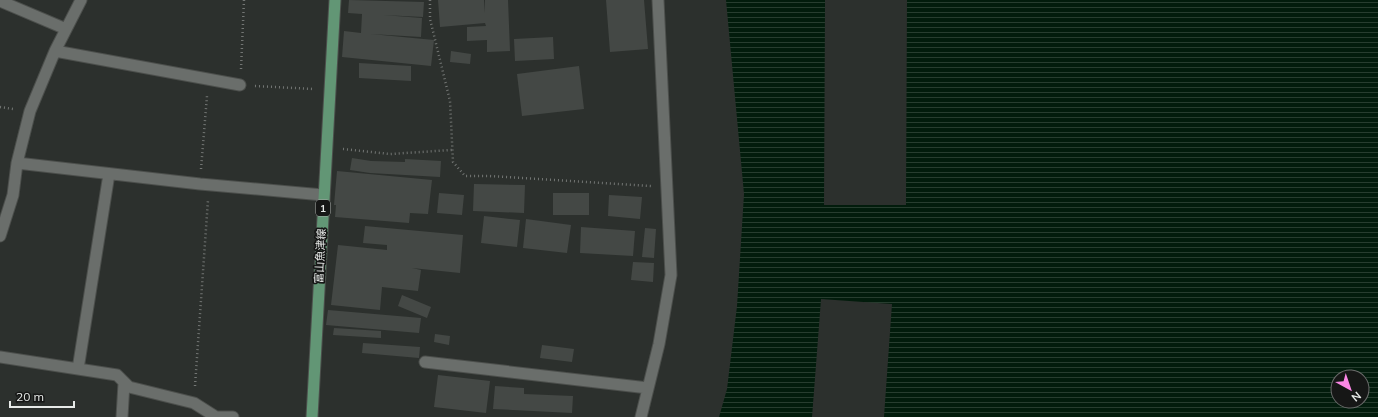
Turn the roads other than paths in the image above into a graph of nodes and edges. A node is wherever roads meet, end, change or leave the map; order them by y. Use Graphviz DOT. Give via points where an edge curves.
graph roads {
  1 [pos="81,0"];
  2 [pos="335,0"];
  3 [pos="658,0"];
  4 [pos="0,1"];
  5 [pos="66,29"];
  6 [pos="55,51"];
  7 [pos="240,85"];
  8 [pos="17,163"];
  9 [pos="109,174"];
  10 [pos="323,195"];
  11 [pos="0,236"];
  12 [pos="0,357"];
  13 [pos="425,362"];
  14 [pos="78,369"];
  15 [pos="124,382"];
  16 [pos="648,388"];
  17 [pos="122,417"];
  18 [pos="233,417"];
  19 [pos="312,417"];
  20 [pos="641,417"];
  1 -- 5 [label="street"];
  2 -- 10 [label="main road, 富山魚津線 / 1"];
  3 -- 16 [label="street" via="671,275 659,344"];
  4 -- 5 [label="street"];
  5 -- 6 [label="street"];
  6 -- 7 [label="street"];
  6 -- 8 [label="street" via="30,110"];
  8 -- 9 [label="street"];
  8 -- 11 [label="street" via="13,195"];
  9 -- 10 [label="street"];
  9 -- 14 [label="street"];
  10 -- 19 [label="main road, 富山魚津線 / 1"];
  12 -- 14 [label="street"];
  13 -- 16 [label="street"];
  14 -- 15 [label="street" via="117,375"];
  15 -- 17 [label="street"];
  15 -- 18 [label="street" via="129,387 194,403 216,417"];
  16 -- 20 [label="street"];
}
